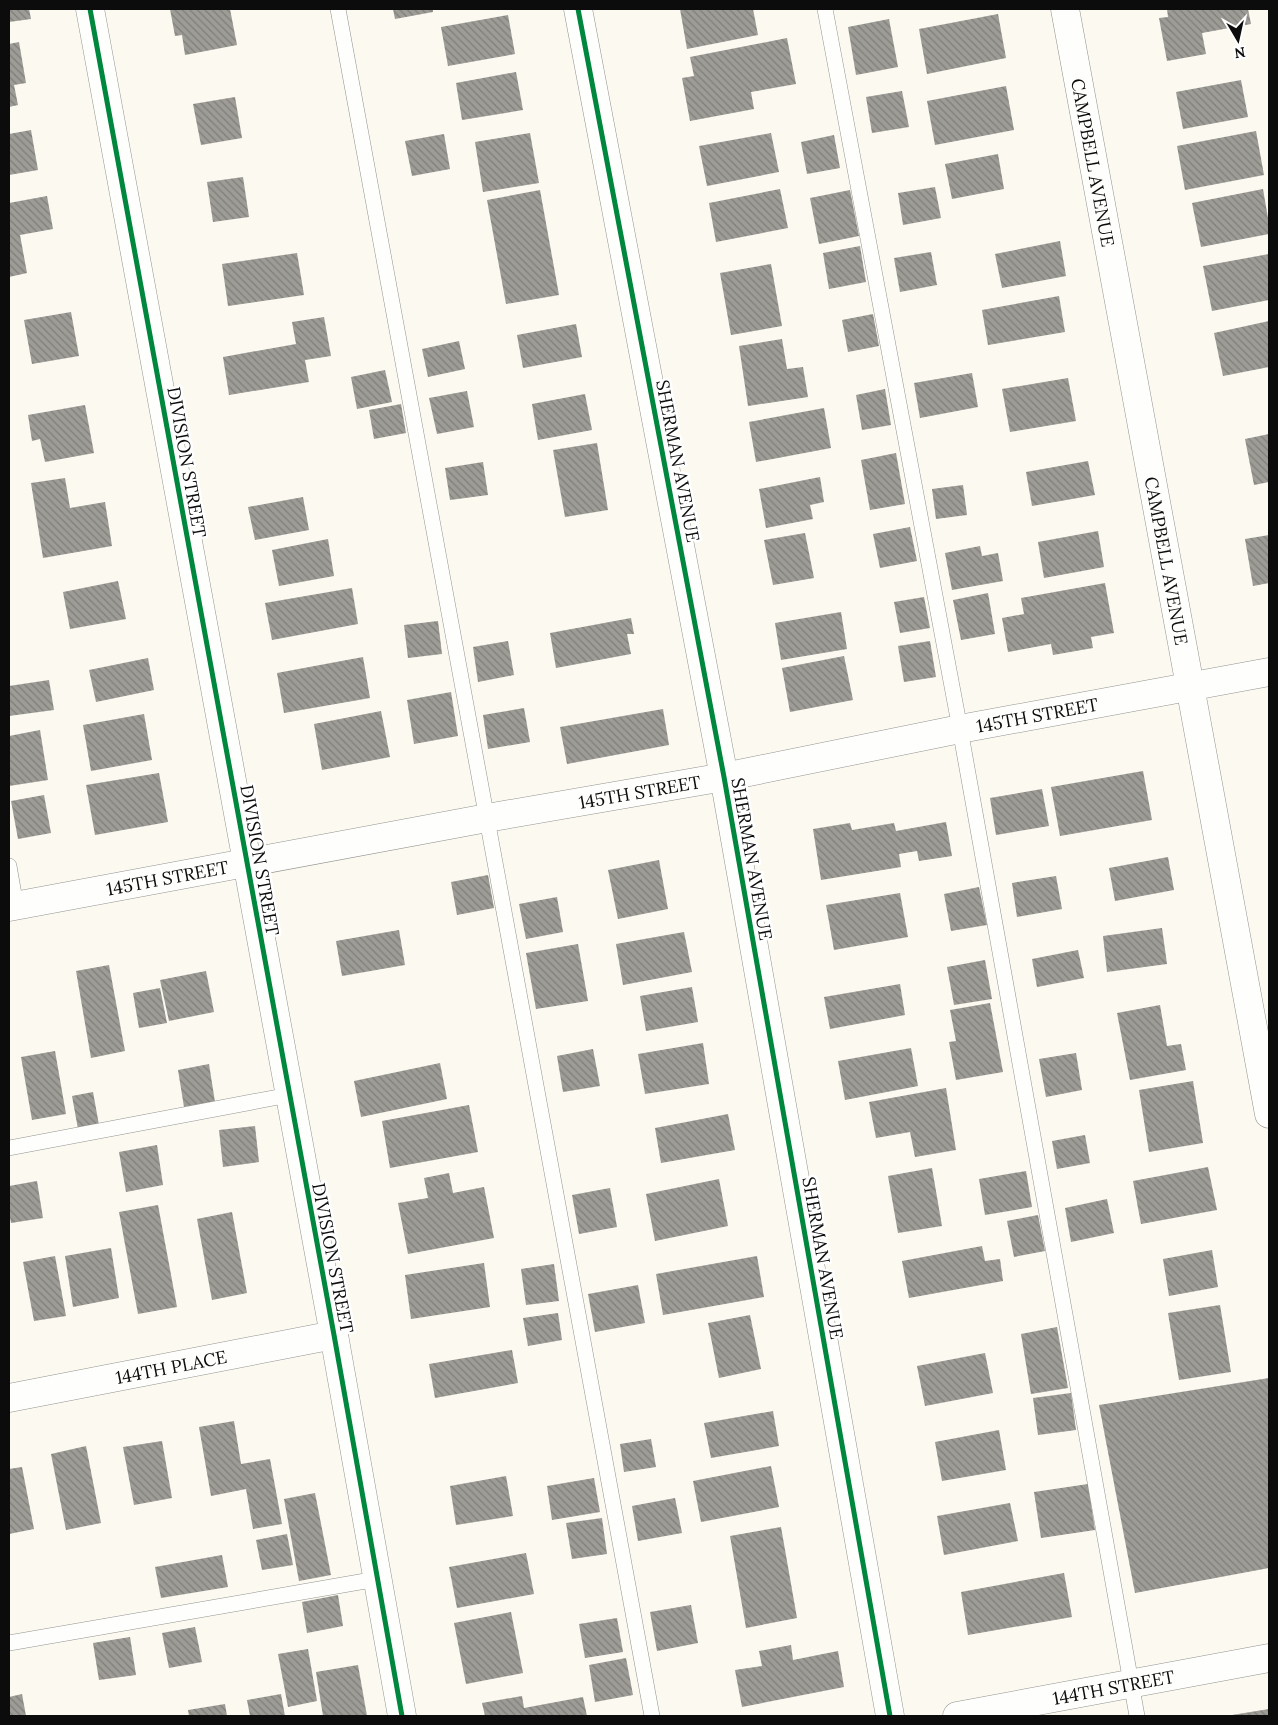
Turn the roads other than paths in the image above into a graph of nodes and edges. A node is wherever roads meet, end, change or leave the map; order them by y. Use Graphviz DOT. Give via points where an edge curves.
graph roads {
  1 [pos="90,9"];
  2 [pos="338,9"];
  3 [pos="578,9"];
  4 [pos="825,9"];
  5 [pos="1065,9"];
  6 [pos="1269,672"];
  7 [pos="1191,686"];
  8 [pos="960,729"];
  9 [pos="724,777"];
  10 [pos="487,818"];
  11 [pos="247,863"];
  12 [pos="9,866"];
  13 [pos="12,906"];
  14 [pos="289,1095"];
  15 [pos="1269,1114"];
  16 [pos="9,1148"];
  17 [pos="334,1335"];
  18 [pos="9,1398"];
  19 [pos="377,1580"];
  20 [pos="9,1643"];
  21 [pos="1269,1658"];
  22 [pos="1131,1684"];
  23 [pos="402,1716"];
  24 [pos="652,1716"];
  25 [pos="890,1716"];
  26 [pos="957,1716"];
  27 [pos="1137,1716"];
  1 -- 11 [label="street, DIVISION STREET"];
  2 -- 10 [label="lane"];
  3 -- 9 [label="street, SHERMAN AVENUE"];
  4 -- 8 [label="lane"];
  5 -- 7 [label="street, CAMPBELL AVENUE"];
  6 -- 7 [label="street, 145TH STREET"];
  7 -- 8 [label="street, 145TH STREET"];
  7 -- 15 [label="street, CAMPBELL AVENUE"];
  8 -- 9 [label="street, 145TH STREET"];
  8 -- 22 [label="lane"];
  9 -- 10 [label="street, 145TH STREET"];
  9 -- 25 [label="street, SHERMAN AVENUE"];
  10 -- 11 [label="street, 145TH STREET"];
  10 -- 24 [label="lane"];
  11 -- 13 [label="street, 145TH STREET"];
  11 -- 14 [label="street, DIVISION STREET"];
  12 -- 13 [label="lane"];
  14 -- 16 [label="lane"];
  14 -- 17 [label="street, DIVISION STREET"];
  17 -- 18 [label="street, 144TH PLACE"];
  17 -- 19 [label="street, DIVISION STREET"];
  19 -- 20 [label="lane"];
  19 -- 23 [label="street, DIVISION STREET"];
  21 -- 22 [label="street, 144TH STREET"];
  22 -- 26 [label="street, 144TH STREET"];
  22 -- 27 [label="lane"];
}
